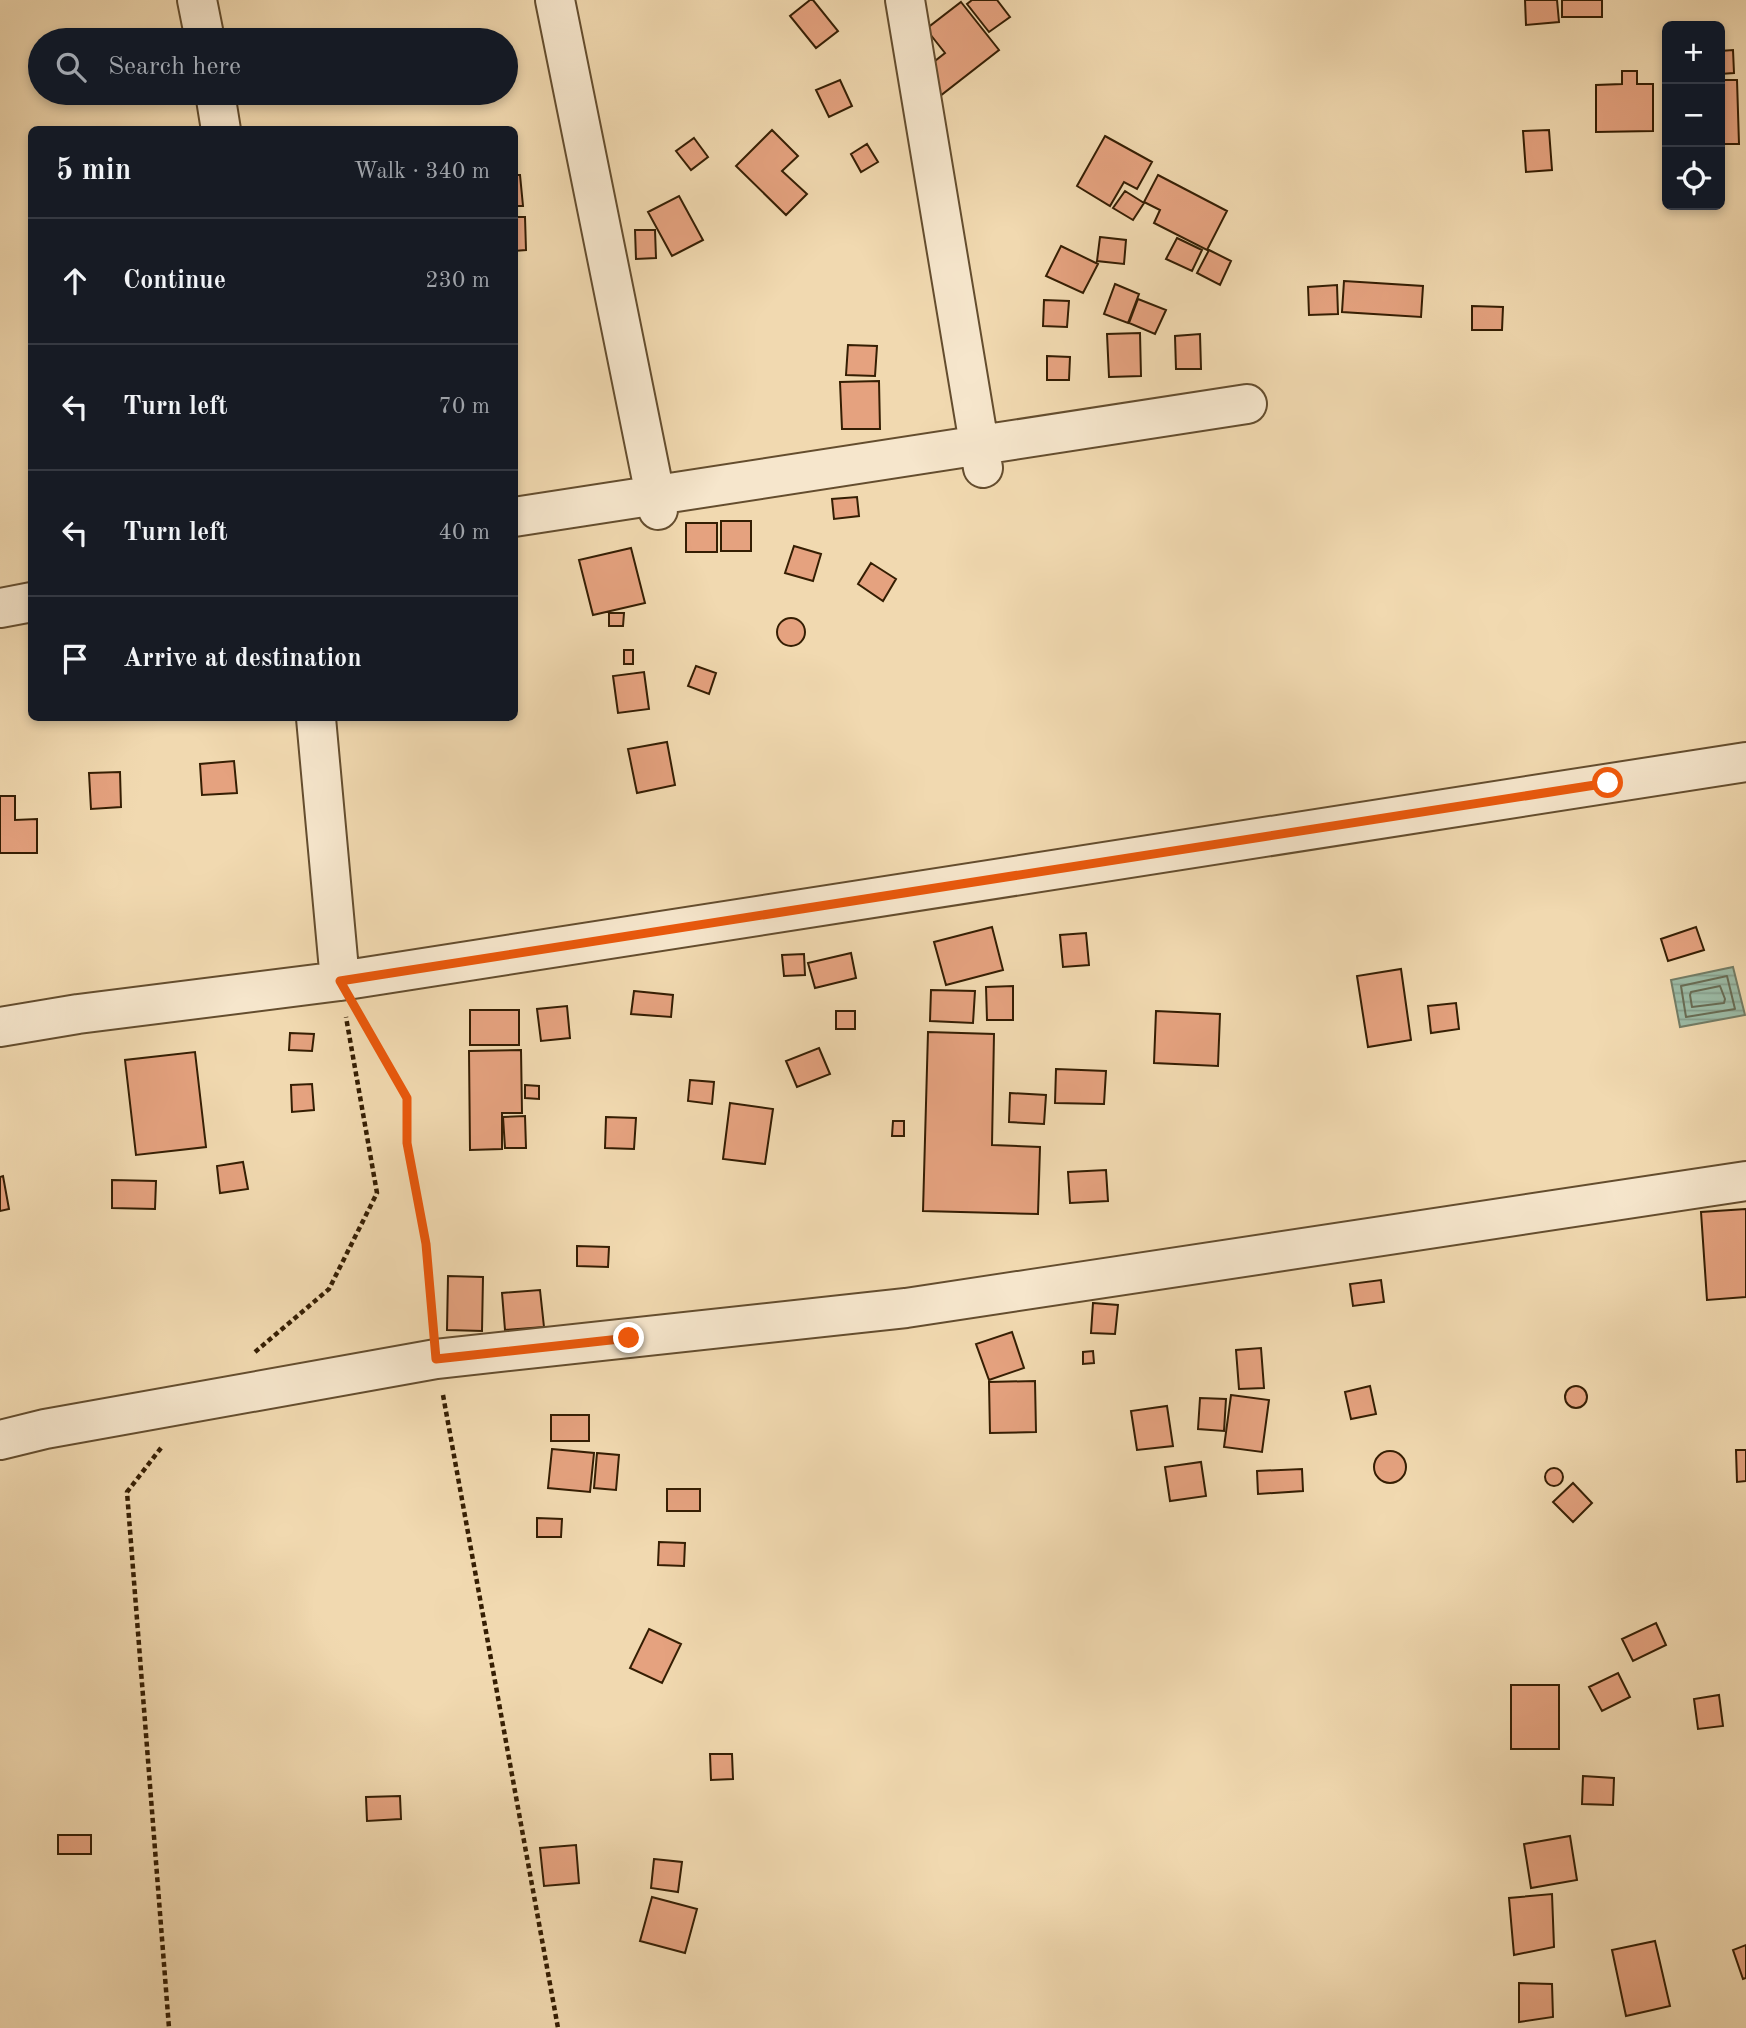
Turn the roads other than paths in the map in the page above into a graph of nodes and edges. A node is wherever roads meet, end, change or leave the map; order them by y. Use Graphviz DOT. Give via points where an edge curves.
graph roads {
  1 [pos="197,0"];
  2 [pos="555,0"];
  3 [pos="905,0"];
  4 [pos="203,28"];
  5 [pos="217,105"];
  6 [pos="221,126"];
  7 [pos="1247,404"];
  8 [pos="983,468"];
  9 [pos="658,510"];
  10 [pos="518,516"];
  11 [pos="28,603"];
  12 [pos="0,608"];
  13 [pos="316,721"];
  14 [pos="1746,762"];
  15 [pos="340,981"];
  16 [pos="0,1027"];
  17 [pos="1746,1181"];
  18 [pos="0,1440"];
  1 -- 4 [label="street"];
  2 -- 9 [label="street"];
  3 -- 8 [label="street"];
  5 -- 6 [label="street"];
  7 -- 10 [label="street"];
  11 -- 12 [label="street"];
  13 -- 15 [label="street"];
  14 -- 15 [label="street"];
  15 -- 16 [label="street"];
  17 -- 18 [label="street" via="905,1308 436,1359"];
}
